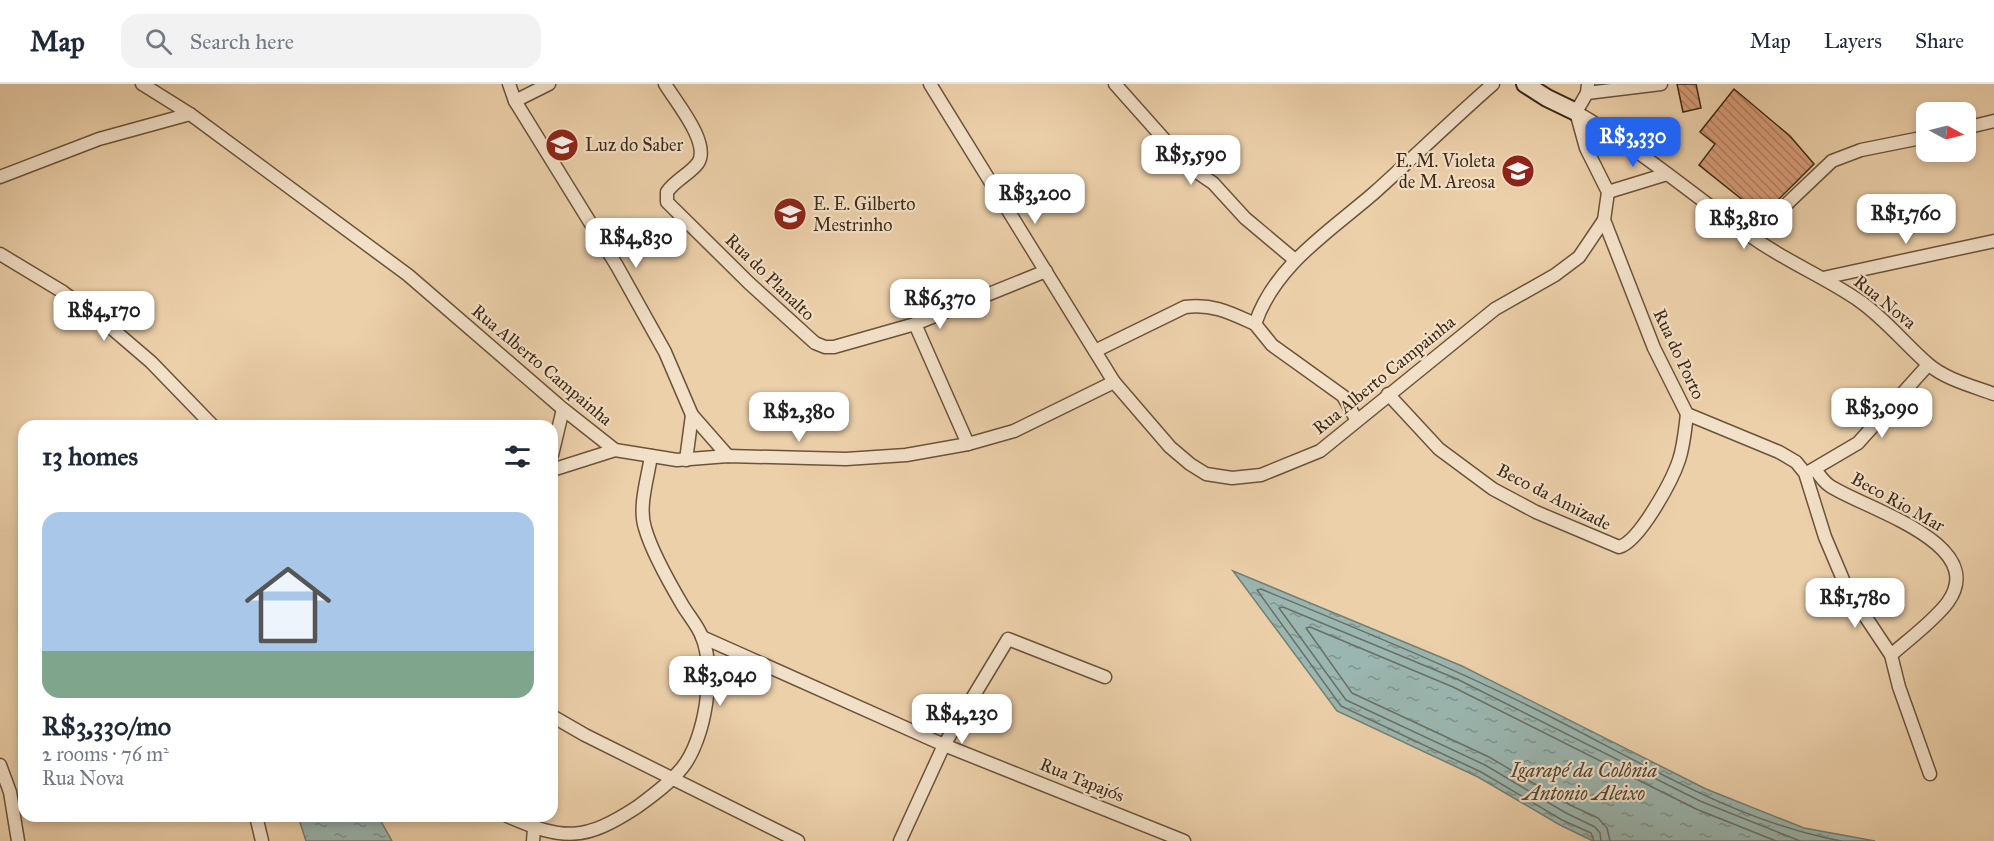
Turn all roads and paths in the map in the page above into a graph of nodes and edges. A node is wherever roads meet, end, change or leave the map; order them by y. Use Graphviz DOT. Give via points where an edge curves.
graph roads {
  1 [pos="142,84"];
  2 [pos="509,84"];
  3 [pos="549,84"];
  4 [pos="665,84"];
  5 [pos="930,84"];
  6 [pos="1115,84"];
  7 [pos="1493,84"];
  8 [pos="1525,84"];
  9 [pos="1661,84"];
  10 [pos="1587,89"];
  11 [pos="515,101"];
  12 [pos="1576,112"];
  13 [pos="190,114"];
  14 [pos="1994,121"];
  15 [pos="1976,125"];
  16 [pos="1916,138"];
  17 [pos="1667,174"];
  18 [pos="0,177"];
  19 [pos="1608,192"];
  20 [pos="1604,220"];
  21 [pos="1752,237"];
  22 [pos="1994,241"];
  23 [pos="0,254"];
  24 [pos="1296,260"];
  25 [pos="1046,271"];
  26 [pos="1823,278"];
  27 [pos="915,324"];
  28 [pos="1255,324"];
  29 [pos="1095,351"];
  30 [pos="1928,365"];
  31 [pos="1114,382"];
  32 [pos="1388,394"];
  33 [pos="1994,394"];
  34 [pos="562,409"];
  35 [pos="1687,414"];
  36 [pos="692,415"];
  37 [pos="1356,419"];
  38 [pos="207,420"];
  39 [pos="558,427"];
  40 [pos="968,444"];
  41 [pos="615,450"];
  42 [pos="651,456"];
  43 [pos="728,456"];
  44 [pos="686,460"];
  45 [pos="558,468"];
  46 [pos="1810,471"];
  47 [pos="702,637"];
  48 [pos="1891,655"];
  49 [pos="1105,677"];
  50 [pos="558,719"];
  51 [pos="944,745"];
  52 [pos="0,765"];
  53 [pos="1930,774"];
  54 [pos="671,778"];
  55 [pos="257,822"];
  56 [pos="516,822"];
  57 [pos="534,835"];
  58 [pos="18,841"];
  59 [pos="262,841"];
  60 [pos="798,841"];
  61 [pos="900,841"];
  62 [pos="1184,841"];
  1 -- 13 [label="street, Rua Alberto Campainha"];
  2 -- 11 [label="street"];
  3 -- 11 [label="street"];
  4 -- 27 [label="street, Rua do Planalto" via="695,131 701,148 698,163 667,192 667,202 791,322 825,347"];
  5 -- 25 [label="street"];
  6 -- 24 [label="street" via="1188,166 1213,183 1245,218"];
  7 -- 24 [label="street"];
  8 -- 12 [label="street"];
  9 -- 10 [label="street"];
  10 -- 12 [label="street"];
  11 -- 36 [label="street" via="617,266 665,352"];
  12 -- 17 [label="street, Rua Nova"];
  12 -- 19 [label="street" via="1586,148"];
  13 -- 18 [label="street" via="99,139"];
  13 -- 34 [label="street, Rua Alberto Campainha" via="408,275"];
  14 -- 15 [label="street"];
  16 -- 21 [label="street" via="1861,150 1833,161"];
  17 -- 19 [label="street"];
  17 -- 21 [label="street, Rua Nova"];
  19 -- 20 [label="street, Rua do Porto"];
  20 -- 32 [label="street, Rua Alberto Campainha" via="1579,256 1555,275 1495,309"];
  20 -- 35 [label="street, Rua do Porto" via="1654,348"];
  21 -- 26 [label="street, Rua Nova"];
  22 -- 26 [label="street"];
  23 -- 38 [label="street" via="63,292 109,326 151,362"];
  24 -- 28 [label="street" via="1266,298"];
  25 -- 27 [label="street"];
  25 -- 29 [label="street"];
  26 -- 30 [label="street, Rua Nova" via="1862,303"];
  27 -- 40 [label="street"];
  28 -- 29 [label="street" via="1219,308 1199,305 1161,317"];
  28 -- 37 [label="street" via="1272,345 1342,396"];
  29 -- 31 [label="street"];
  30 -- 33 [label="street, Rua Nova"];
  30 -- 46 [label="street" via="1858,443"];
  31 -- 37 [label="street, Rua Alberto Campainha" via="1170,447 1190,464 1206,474 1232,478 1262,475 1320,451"];
  31 -- 40 [label="street, Rua Alberto Campainha" via="1014,431"];
  32 -- 35 [label="street, Beco da Amizade" via="1439,449 1493,489 1619,548 1631,541 1667,488 1679,461"];
  32 -- 37 [label="street, Rua Alberto Campainha"];
  34 -- 39 [label="street"];
  34 -- 41 [label="street, Rua Alberto Campainha"];
  35 -- 46 [label="street, Rua do Porto" via="1779,452"];
  36 -- 43 [label="street"];
  36 -- 44 [label="street"];
  40 -- 43 [label="street, Rua Alberto Campainha" via="906,455 846,459"];
  41 -- 42 [label="street, Rua Alberto Campainha"];
  41 -- 45 [label="street"];
  42 -- 44 [label="street, Rua Alberto Campainha"];
  42 -- 47 [label="street" via="644,527 674,591"];
  43 -- 44 [label="street, Rua Alberto Campainha"];
  46 -- 48 [label="street" via="1825,537 1847,589"];
  46 -- 48 [label="street, Beco Rio Mar" via="1828,485 1924,534 1941,546 1954,566 1956,576 1948,602"];
  47 -- 51 [label="street, Rua Tapajós"];
  47 -- 54 [label="street" via="709,663 701,725 693,750 682,769"];
  48 -- 53 [label="street"];
  49 -- 51 [label="street" via="1008,639"];
  50 -- 54 [label="street"];
  51 -- 61 [label="street"];
  51 -- 62 [label="street, Rua Tapajós"];
  52 -- 58 [label="street" via="10,792"];
  54 -- 57 [label="street" via="628,813 591,834"];
  54 -- 60 [label="street"];
  55 -- 59 [label="street"];
  56 -- 57 [label="street"];
}
